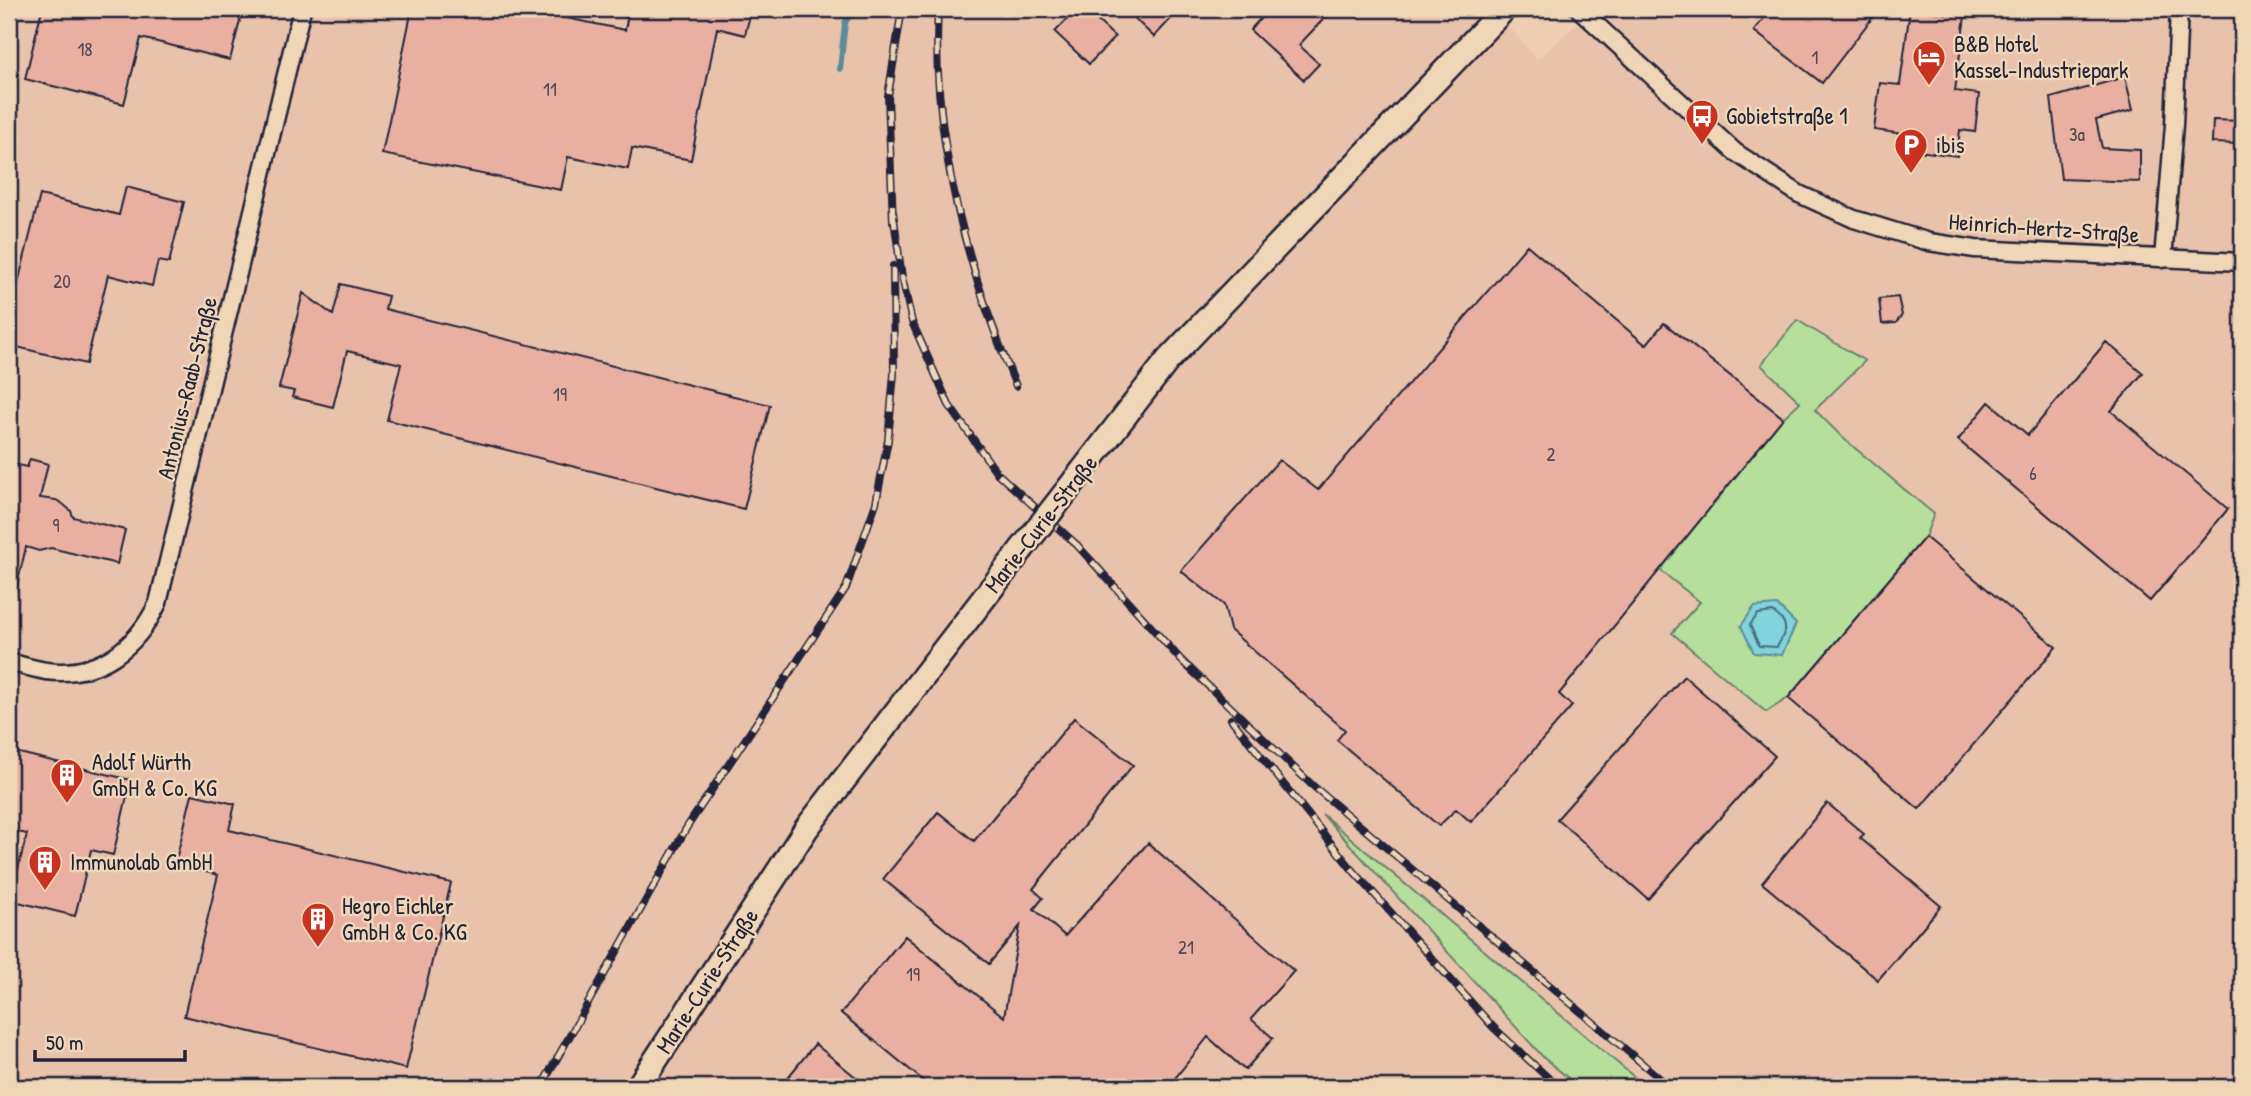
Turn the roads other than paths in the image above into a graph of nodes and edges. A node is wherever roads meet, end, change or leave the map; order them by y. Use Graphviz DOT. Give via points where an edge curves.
graph roads {
  1 [pos="302,9"];
  2 [pos="1504,9"];
  3 [pos="1579,9"];
  4 [pos="2179,9"];
  5 [pos="2163,259"];
  6 [pos="2242,262"];
  7 [pos="9,662"];
  8 [pos="638,1087"];
  1 -- 7 [label="street, Antonius-Raab-Straße" via="159,603 126,650 101,664 47,671"];
  2 -- 8 [label="main road, Marie-Curie-Straße, bridge" via="1168,360 806,829"];
  3 -- 5 [label="street, Heinrich-Hertz-Straße" via="1735,152 1799,194 1854,219 1929,242 1975,249"];
  4 -- 5 [label="street, Heinrich-Hertz-Straße"];
  5 -- 6 [label="street, Heinrich-Hertz-Straße"];
}
